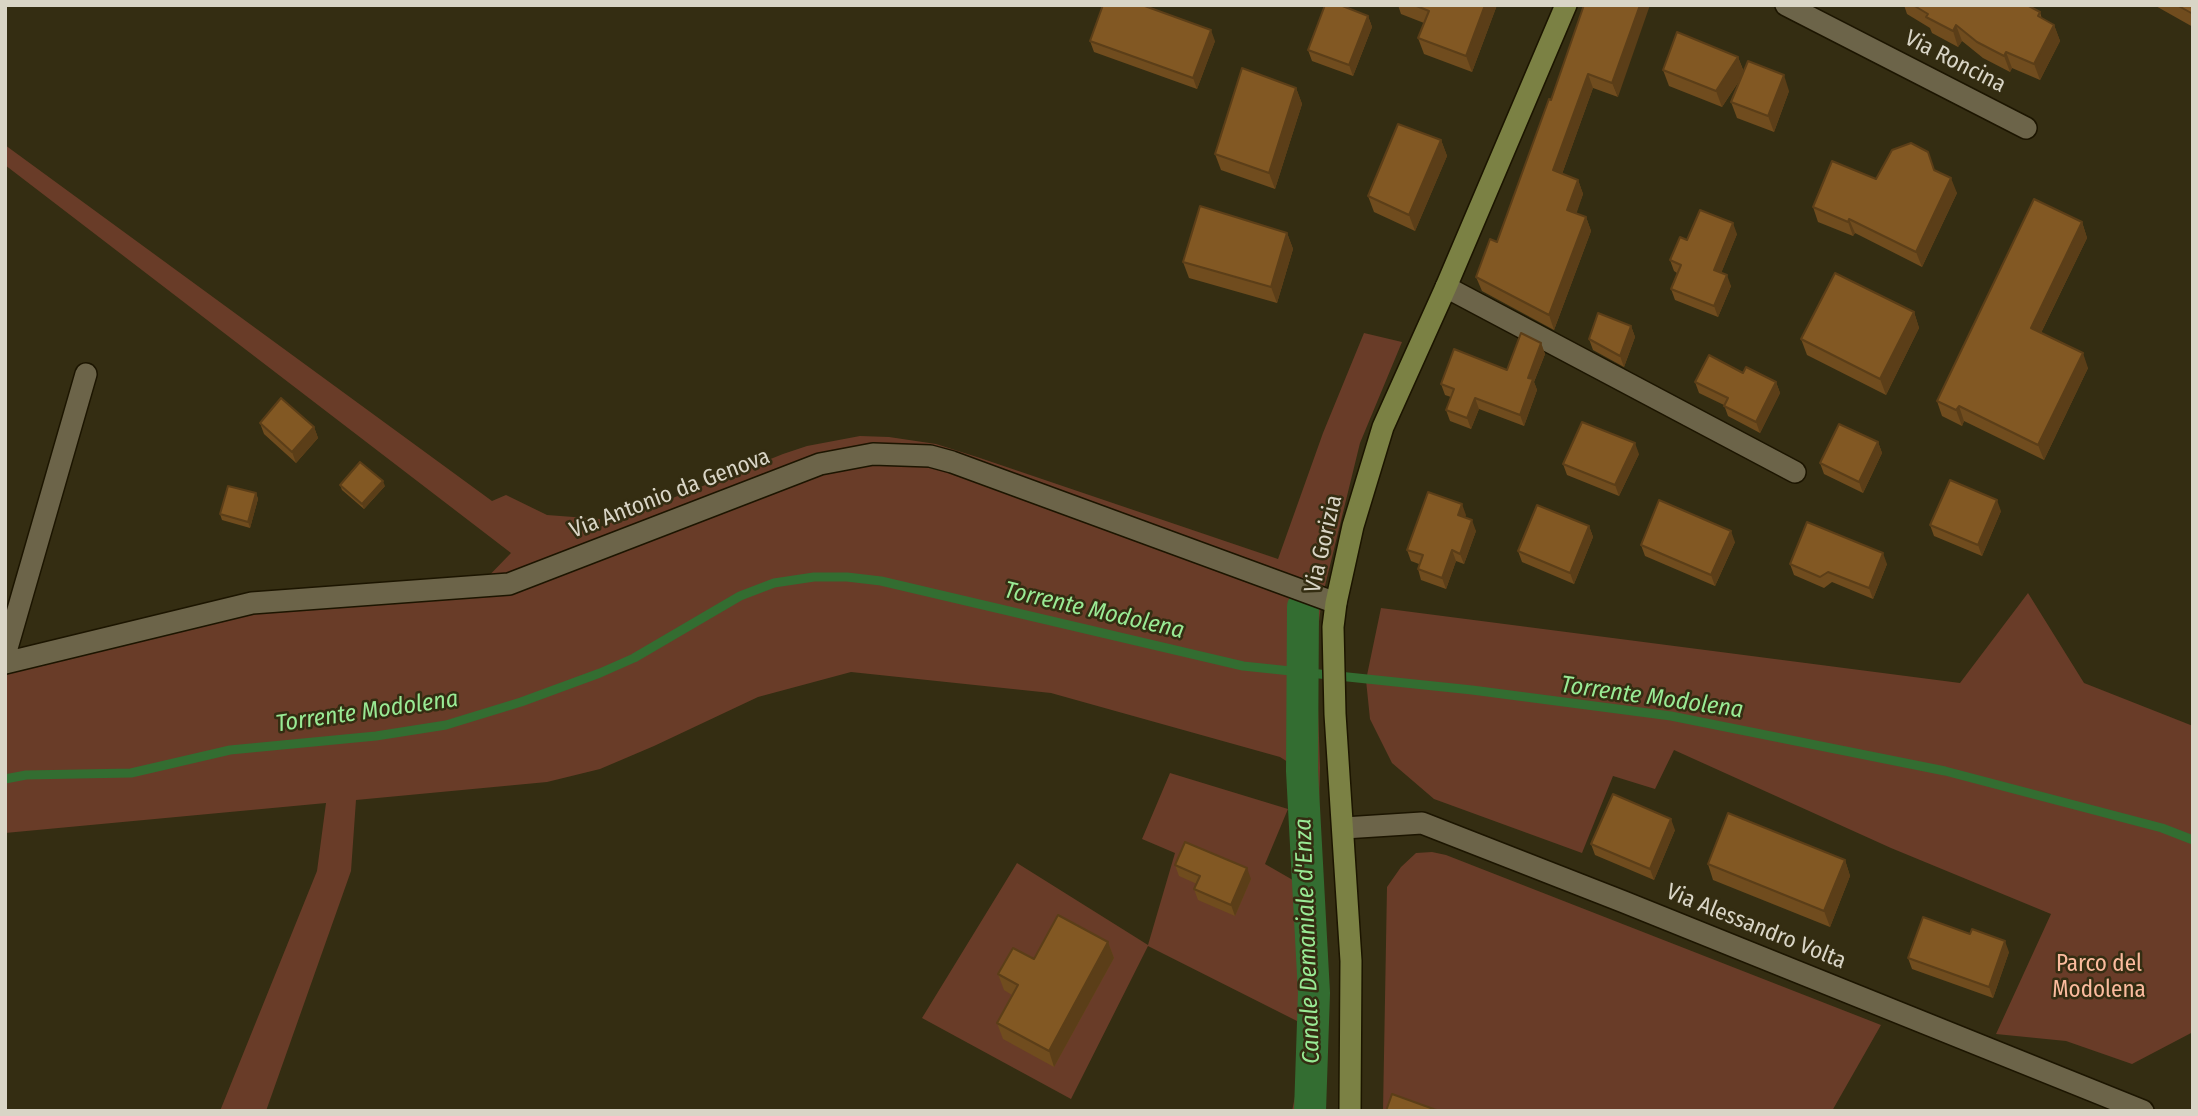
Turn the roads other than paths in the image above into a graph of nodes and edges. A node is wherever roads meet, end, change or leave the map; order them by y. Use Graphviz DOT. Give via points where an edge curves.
graph roads {
  1 [pos="1566,5"];
  2 [pos="1786,5"];
  3 [pos="2026,128"];
  4 [pos="1446,287"];
  5 [pos="86,374"];
  6 [pos="1796,472"];
  7 [pos="1336,603"];
  8 [pos="5,655"];
  9 [pos="5,663"];
  10 [pos="1344,828"];
  11 [pos="1350,1111"];
  12 [pos="2143,1111"];
  1 -- 4 [label="main road, Via Gorizia"];
  2 -- 3 [label="street, Via Roncina"];
  4 -- 6 [label="street"];
  4 -- 7 [label="main road, Via Gorizia" via="1384,427 1353,526"];
  5 -- 8 [label="street"];
  7 -- 9 [label="street, Via Antonio da Genova" via="952,462 930,456 873,454 820,464 509,583 252,603"];
  7 -- 10 [label="main road, Via Gorizia" via="1335,714"];
  10 -- 11 [label="main road, Via Gorizia" via="1351,961"];
  10 -- 12 [label="street, Via Alessandro Volta" via="1422,823"];
}
